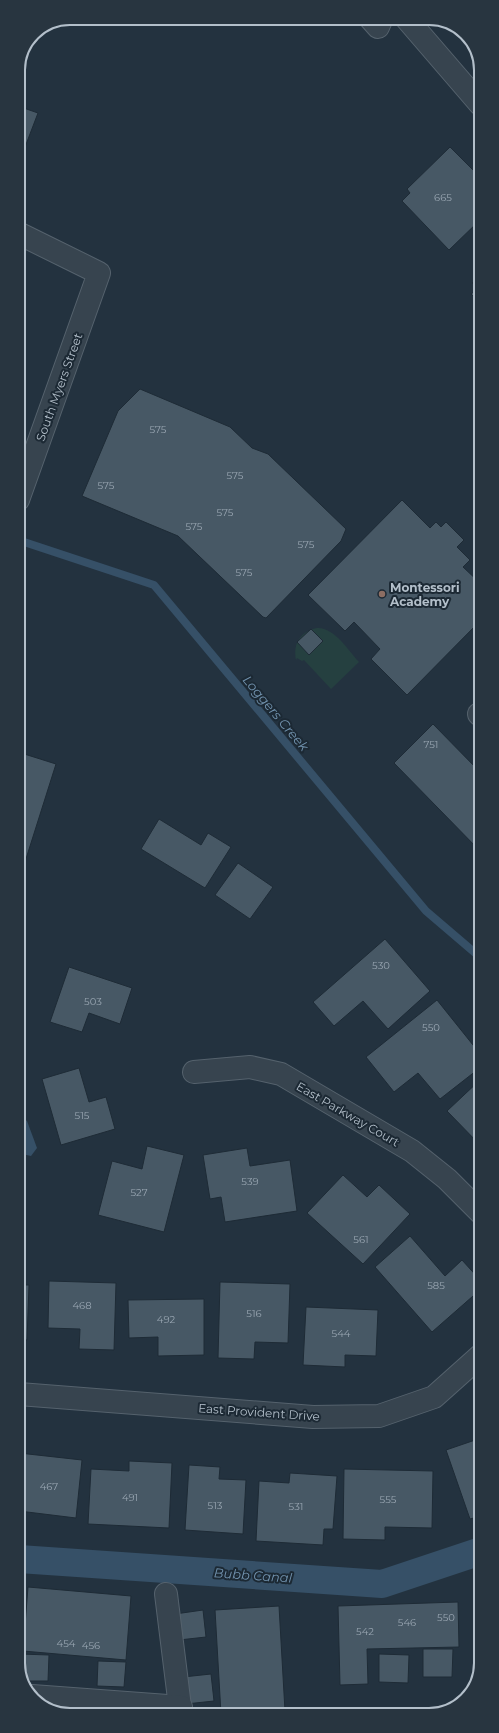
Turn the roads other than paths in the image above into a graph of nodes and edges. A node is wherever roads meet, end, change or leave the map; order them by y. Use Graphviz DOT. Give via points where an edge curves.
graph roads {
  1 [pos="412,25"];
  2 [pos="474,97"];
  3 [pos="25,236"];
  4 [pos="25,480"];
  5 [pos="194,1072"];
  6 [pos="474,1206"];
  7 [pos="474,1361"];
  8 [pos="25,1394"];
  9 [pos="166,1594"];
  10 [pos="40,1697"];
  11 [pos="151,1708"];
  12 [pos="181,1708"];
  1 -- 2 [label="street"];
  3 -- 4 [label="street, South Myers Street" via="99,273"];
  5 -- 6 [label="street, East Parkway Court" via="250,1067 281,1074 412,1151 447,1179"];
  7 -- 8 [label="street, East Provident Drive" via="434,1397 379,1416 313,1417"];
  9 -- 12 [label="street"];
  10 -- 11 [label="street"];
}
